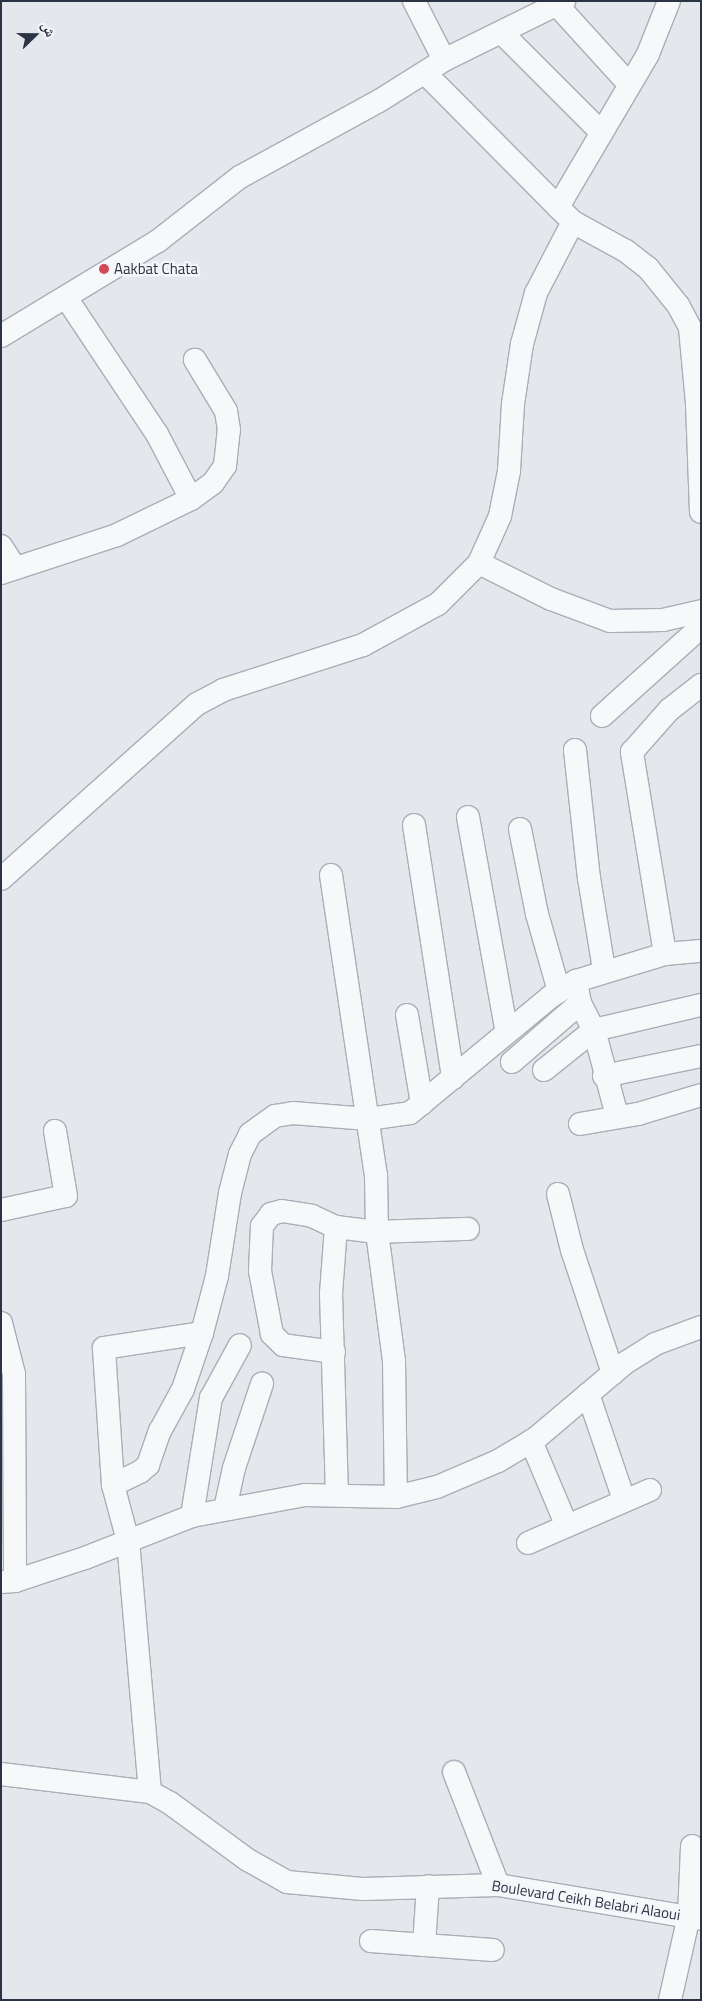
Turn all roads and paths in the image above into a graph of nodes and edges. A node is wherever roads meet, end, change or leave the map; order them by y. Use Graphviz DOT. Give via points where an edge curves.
graph roads {
  1 [pos="414,1"];
  2 [pos="670,1"];
  3 [pos="560,3"];
  4 [pos="502,33"];
  5 [pos="444,60"];
  6 [pos="425,73"];
  7 [pos="629,84"];
  8 [pos="601,132"];
  9 [pos="565,215"];
  10 [pos="67,299"];
  11 [pos="692,313"];
  12 [pos="1,336"];
  13 [pos="195,360"];
  14 [pos="700,492"];
  15 [pos="191,499"];
  16 [pos="701,512"];
  17 [pos="1,546"];
  18 [pos="479,563"];
  19 [pos="8,569"];
  20 [pos="701,611"];
  21 [pos="701,627"];
  22 [pos="701,685"];
  23 [pos="602,716"];
  24 [pos="575,750"];
  25 [pos="468,817"];
  26 [pos="414,825"];
  27 [pos="520,830"];
  28 [pos="331,875"];
  29 [pos="1,879"];
  30 [pos="701,950"];
  31 [pos="665,954"];
  32 [pos="604,970"];
  33 [pos="567,986"];
  34 [pos="580,1003"];
  35 [pos="701,1004"];
  36 [pos="407,1015"];
  37 [pos="594,1030"];
  38 [pos="507,1033"];
  39 [pos="701,1056"];
  40 [pos="512,1062"];
  41 [pos="544,1070"];
  42 [pos="604,1076"];
  43 [pos="453,1078"];
  44 [pos="701,1095"];
  45 [pos="422,1104"];
  46 [pos="617,1116"];
  47 [pos="368,1119"];
  48 [pos="580,1124"];
  49 [pos="55,1131"];
  50 [pos="558,1194"];
  51 [pos="1,1210"];
  52 [pos="336,1227"];
  53 [pos="468,1229"];
  54 [pos="377,1232"];
  55 [pos="1,1323"];
  56 [pos="701,1327"];
  57 [pos="202,1333"];
  58 [pos="240,1345"];
  59 [pos="334,1352"];
  60 [pos="613,1373"];
  61 [pos="262,1384"];
  62 [pos="588,1394"];
  63 [pos="532,1441"];
  64 [pos="113,1484"];
  65 [pos="650,1490"];
  66 [pos="337,1494"];
  67 [pos="396,1497"];
  68 [pos="624,1500"];
  69 [pos="225,1509"];
  70 [pos="192,1516"];
  71 [pos="566,1524"];
  72 [pos="128,1541"];
  73 [pos="528,1543"];
  74 [pos="8,1582"];
  75 [pos="454,1772"];
  76 [pos="1,1774"];
  77 [pos="150,1792"];
  78 [pos="692,1846"];
  79 [pos="498,1885"];
  80 [pos="428,1886"];
  81 [pos="695,1918"];
  82 [pos="371,1941"];
  83 [pos="424,1944"];
  84 [pos="493,1950"];
  85 [pos="670,2000"];
  1 -- 5 [label="street"];
  2 -- 7 [label="street" via="648,54"];
  3 -- 4 [label="street"];
  3 -- 7 [label="street"];
  4 -- 5 [label="street"];
  4 -- 8 [label="street"];
  5 -- 6 [label="street"];
  6 -- 9 [label="street"];
  6 -- 10 [label="street" via="240,177 158,241"];
  7 -- 8 [label="street"];
  8 -- 9 [label="street"];
  9 -- 11 [label="street" via="626,250"];
  9 -- 18 [label="street" via="536,293 522,344 513,404 510,471 500,516"];
  10 -- 12 [label="street"];
  10 -- 15 [label="street" via="157,434"];
  11 -- 14 [label="street" via="690,328"];
  13 -- 15 [label="street" via="226,411 229,449 225,466 213,483"];
  14 -- 16 [label="street"];
  15 -- 19 [label="street" via="117,535"];
  17 -- 19 [label="street"];
  18 -- 20 [label="street" via="551,599 610,621 663,620"];
  18 -- 29 [label="street" via="438,604 363,645 223,690 197,704"];
  21 -- 23 [label="street"];
  22 -- 31 [label="street" via="669,710 632,752"];
  24 -- 32 [label="street" via="589,878"];
  25 -- 38 [label="street"];
  26 -- 43 [label="street"];
  27 -- 33 [label="street" via="538,914"];
  28 -- 47 [label="street"];
  30 -- 31 [label="street"];
  31 -- 32 [label="street"];
  32 -- 33 [label="street"];
  33 -- 34 [label="street"];
  33 -- 38 [label="street"];
  34 -- 37 [label="street"];
  34 -- 40 [label="street"];
  35 -- 37 [label="street"];
  36 -- 45 [label="street"];
  37 -- 41 [label="street"];
  37 -- 42 [label="street"];
  38 -- 43 [label="street"];
  39 -- 42 [label="street"];
  42 -- 46 [label="street"];
  43 -- 45 [label="street"];
  44 -- 46 [label="street" via="638,1114"];
  45 -- 47 [label="street" via="400,1116"];
  46 -- 48 [label="street"];
  47 -- 54 [label="street" via="376,1175"];
  47 -- 57 [label="street" via="293,1113 275,1116 250,1134 240,1154 230,1193 217,1276"];
  49 -- 51 [label="street" via="66,1196"];
  50 -- 60 [label="street" via="572,1250"];
  52 -- 54 [label="street"];
  52 -- 59 [label="street" via="331,1293"];
  52 -- 59 [label="street" via="312,1216 282,1211 271,1214 262,1226 260,1272 272,1334 283,1345"];
  53 -- 54 [label="street"];
  54 -- 67 [label="street" via="394,1362"];
  55 -- 74 [label="street" via="14,1374"];
  56 -- 60 [label="street" via="655,1344"];
  57 -- 64 [label="street" via="183,1389 160,1430 148,1465"];
  57 -- 64 [label="street" via="104,1348"];
  58 -- 70 [label="street" via="210,1398"];
  59 -- 66 [label="street"];
  60 -- 62 [label="street"];
  61 -- 69 [label="street" via="234,1468"];
  62 -- 63 [label="street"];
  62 -- 68 [label="street"];
  63 -- 67 [label="street" via="498,1461 438,1487"];
  63 -- 71 [label="street"];
  64 -- 72 [label="street"];
  65 -- 68 [label="street"];
  66 -- 67 [label="street"];
  66 -- 69 [label="street" via="305,1495"];
  68 -- 71 [label="street"];
  69 -- 70 [label="street"];
  70 -- 72 [label="street"];
  71 -- 73 [label="street"];
  72 -- 74 [label="street"];
  72 -- 77 [label="street"];
  75 -- 79 [label="street"];
  76 -- 77 [label="street, Boulevard Ceikh Belabri Alaoui"];
  77 -- 80 [label="street, Boulevard Ceikh Belabri Alaoui" via="287,1882 364,1889"];
  78 -- 81 [label="street"];
  79 -- 80 [label="street, Boulevard Ceikh Belabri Alaoui"];
  79 -- 81 [label="street, Boulevard Ceikh Belabri Alaoui"];
  80 -- 83 [label="street"];
  81 -- 85 [label="street"];
  82 -- 83 [label="street"];
  83 -- 84 [label="street"];
}
